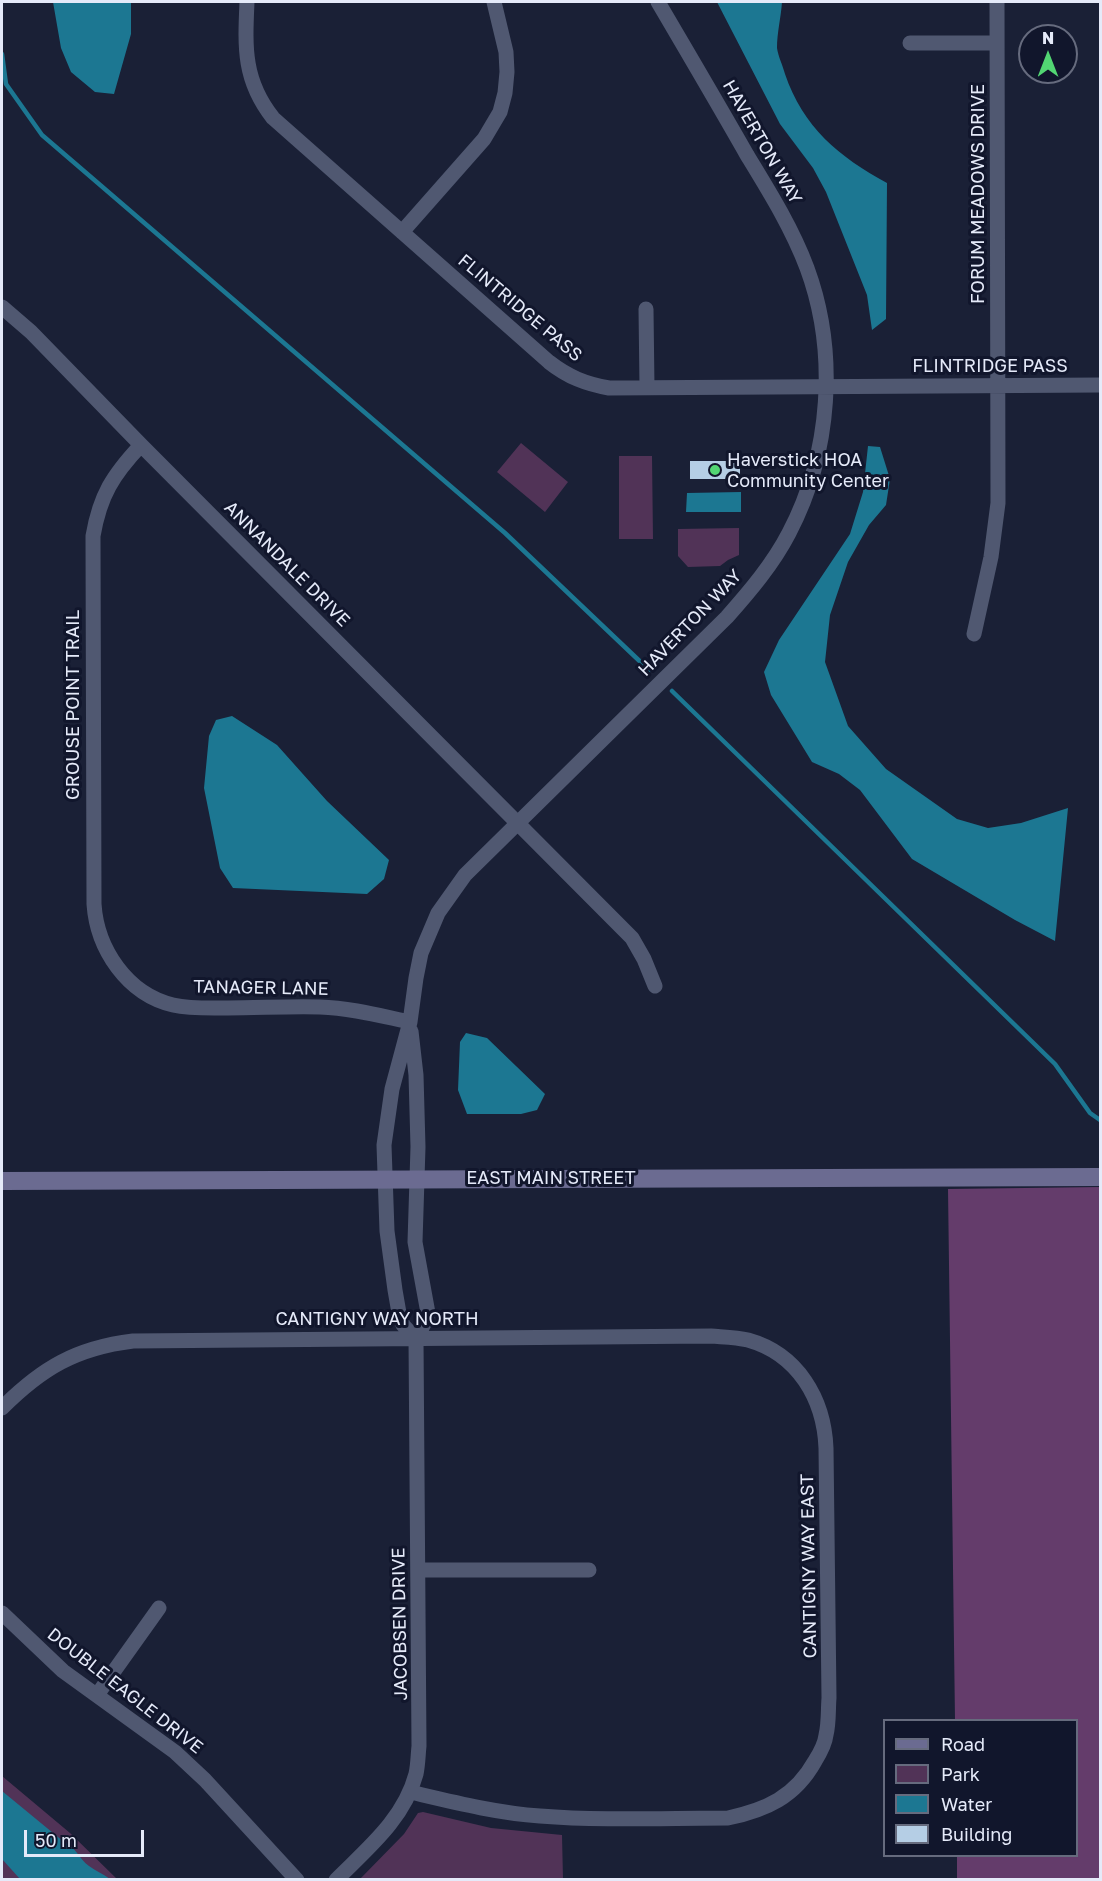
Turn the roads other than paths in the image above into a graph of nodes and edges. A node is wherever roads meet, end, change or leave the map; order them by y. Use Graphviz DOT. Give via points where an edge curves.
graph roads {
  1 [pos="247,2"];
  2 [pos="494,2"];
  3 [pos="658,2"];
  4 [pos="997,2"];
  5 [pos="910,43"];
  6 [pos="997,43"];
  7 [pos="402,232"];
  8 [pos="2,307"];
  9 [pos="646,309"];
  10 [pos="1101,385"];
  11 [pos="825,386"];
  12 [pos="998,386"];
  13 [pos="647,387"];
  14 [pos="141,445"];
  15 [pos="974,634"];
  16 [pos="518,822"];
  17 [pos="121,972"];
  18 [pos="655,986"];
  19 [pos="410,1022"];
  20 [pos="1101,1177"];
  21 [pos="385,1179"];
  22 [pos="416,1179"];
  23 [pos="2,1181"];
  24 [pos="416,1339"];
  25 [pos="771,1350"];
  26 [pos="2,1408"];
  27 [pos="418,1570"];
  28 [pos="589,1570"];
  29 [pos="159,1608"];
  30 [pos="2,1613"];
  31 [pos="97,1695"];
  32 [pos="410,1792"];
  33 [pos="297,1880"];
  34 [pos="336,1880"];
  1 -- 7 [label="street, FLINTRIDGE PASS" via="247,63 266,110"];
  2 -- 7 [label="street" via="506,52 506,93 500,112 484,139"];
  3 -- 11 [label="street, HAVERTON WAY" via="777,206 806,266 822,328"];
  4 -- 6 [label="street, FORUM MEADOWS DRIVE"];
  5 -- 6 [label="street"];
  6 -- 12 [label="street, FORUM MEADOWS DRIVE"];
  7 -- 13 [label="street, FLINTRIDGE PASS" via="566,375 609,388"];
  8 -- 14 [label="street, ANNANDALE DRIVE"];
  9 -- 13 [label="street"];
  10 -- 12 [label="street, FLINTRIDGE PASS"];
  11 -- 12 [label="street, FLINTRIDGE PASS"];
  11 -- 13 [label="street, FLINTRIDGE PASS"];
  11 -- 16 [label="street, HAVERTON WAY" via="812,478 788,535 765,572 727,617"];
  12 -- 15 [label="street, FORUM MEADOWS DRIVE" via="997,518"];
  14 -- 16 [label="street, ANNANDALE DRIVE"];
  14 -- 17 [label="street, GROUSE POINT TRAIL" via="120,468 106,492 96,518 92,549 94,904 101,940"];
  16 -- 18 [label="street, ANNANDALE DRIVE" via="632,938"];
  16 -- 19 [label="street, HAVERTON WAY" via="465,875 438,913 418,964"];
  17 -- 19 [label="street, TANAGER LANE" via="154,998 176,1006 326,1008"];
  19 -- 21 [label="street, HAVERTON WAY" via="392,1089 384,1145"];
  19 -- 22 [label="street, HAVERTON WAY" via="416,1075"];
  20 -- 22 [label="main road, EAST MAIN STREET"];
  21 -- 22 [label="main road, EAST MAIN STREET"];
  21 -- 23 [label="main road, EAST MAIN STREET"];
  21 -- 24 [label="street" via="388,1246 399,1313"];
  22 -- 24 [label="street, JACOBSEN DRIVE" via="415,1242 428,1313"];
  24 -- 25 [label="street, CANTIGNY WAY NORTH" via="711,1336 748,1341"];
  24 -- 26 [label="street, CANTIGNY WAY NORTH" via="115,1343 69,1357 46,1370"];
  24 -- 27 [label="street, JACOBSEN DRIVE"];
  25 -- 32 [label="street, CANTIGNY WAY EAST" via="796,1369 810,1387 823,1418 826,1441 830,1698 826,1736 809,1773 773,1804 751,1814 728,1818 538,1816"];
  27 -- 28 [label="street"];
  27 -- 32 [label="street, JACOBSEN DRIVE" via="420,1746"];
  29 -- 31 [label="street"];
  30 -- 31 [label="street, DOUBLE EAGLE DRIVE" via="63,1671"];
  31 -- 33 [label="street, DOUBLE EAGLE DRIVE" via="175,1752"];
  32 -- 34 [label="street, JACOBSEN DRIVE" via="393,1822"];
}
